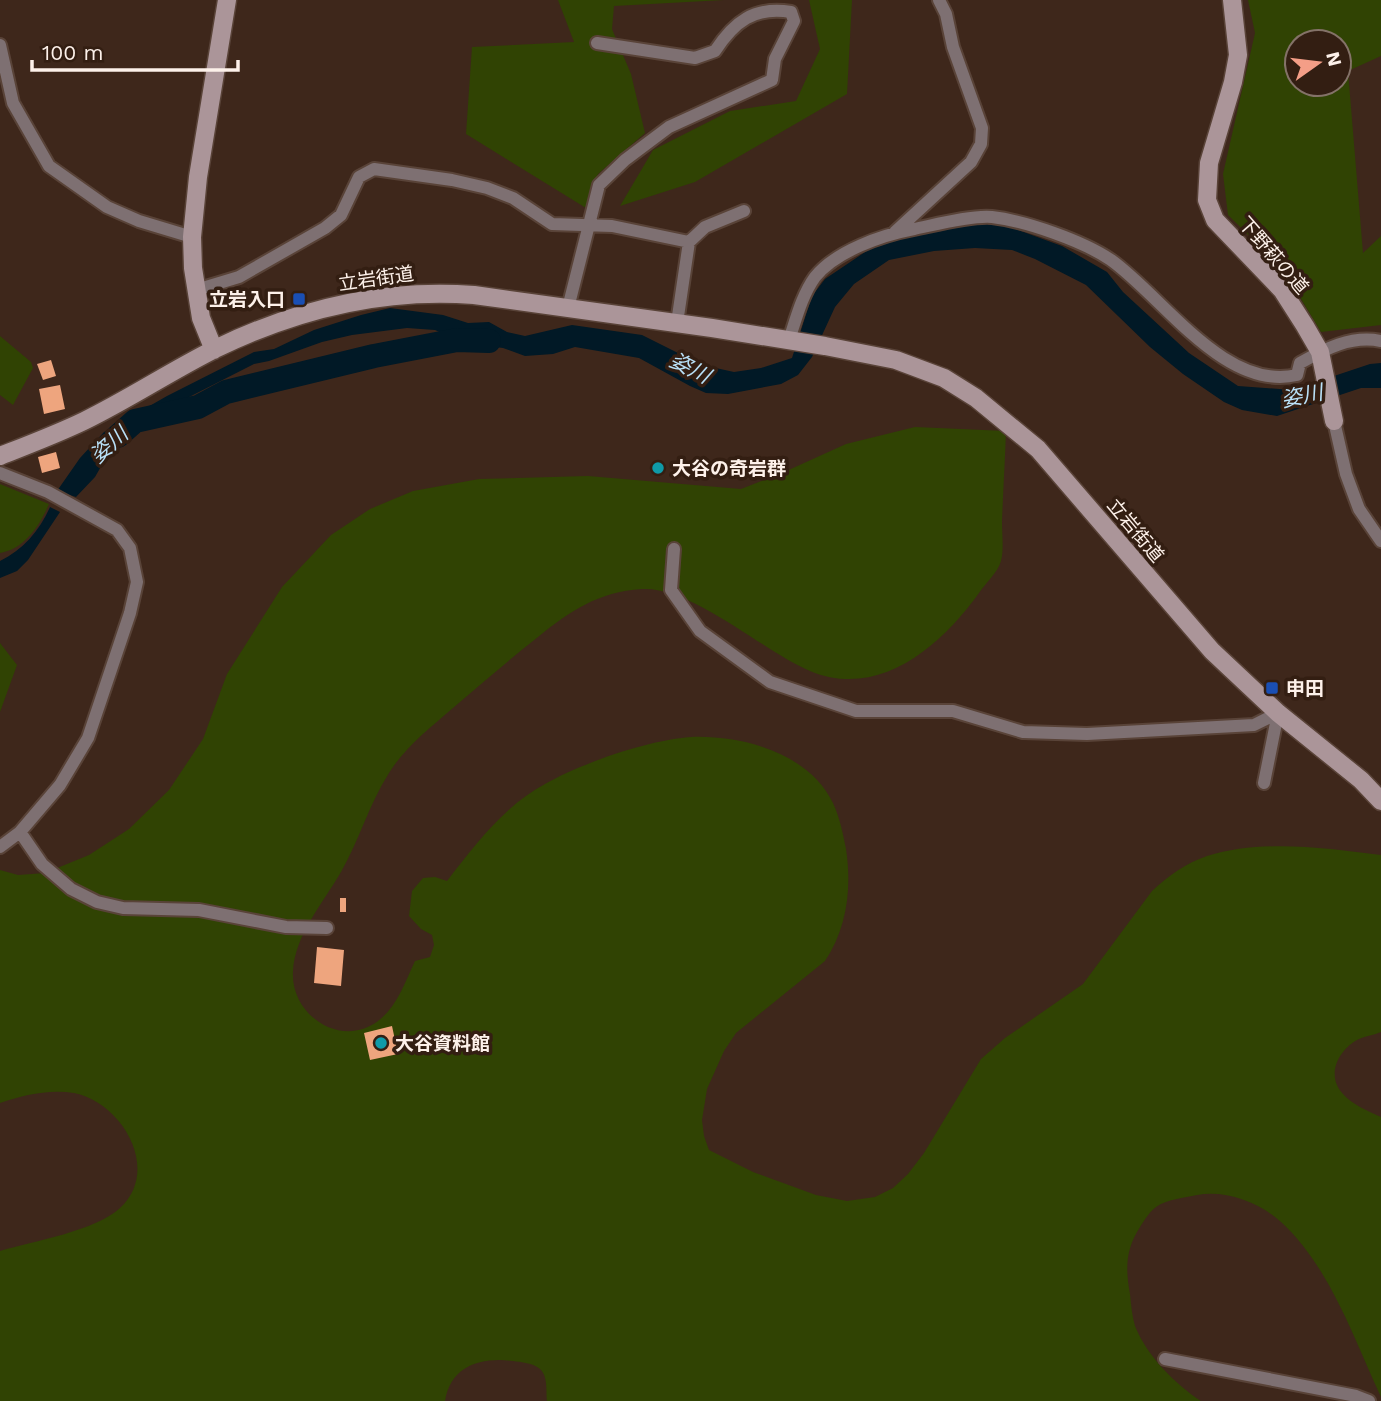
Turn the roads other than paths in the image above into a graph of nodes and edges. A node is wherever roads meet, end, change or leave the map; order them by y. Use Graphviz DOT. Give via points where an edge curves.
graph roads {
  1 [pos="227,0"];
  2 [pos="939,0"];
  3 [pos="1232,0"];
  4 [pos="597,43"];
  5 [pos="0,45"];
  6 [pos="744,211"];
  7 [pos="590,224"];
  8 [pos="895,232"];
  9 [pos="192,237"];
  10 [pos="689,243"];
  11 [pos="196,290"];
  12 [pos="568,308"];
  13 [pos="677,323"];
  14 [pos="789,340"];
  15 [pos="1381,341"];
  16 [pos="214,350"];
  17 [pos="1320,352"];
  18 [pos="1334,421"];
  19 [pos="0,456"];
  20 [pos="0,473"];
  21 [pos="1381,541"];
  22 [pos="674,549"];
  23 [pos="1278,713"];
  24 [pos="1264,783"];
  25 [pos="1381,801"];
  26 [pos="20,832"];
  27 [pos="0,848"];
  28 [pos="327,928"];
  29 [pos="1166,1359"];
  30 [pos="1369,1401"];
  1 -- 9 [label="street"];
  2 -- 8 [label="street" via="982,128 981,144 971,162"];
  3 -- 17 [label="street, 下野萩の道" via="1238,55 1209,163 1208,200 1215,220 1282,290"];
  4 -- 7 [label="street" via="695,58 715,51 727,32 750,16 774,9 791,12 794,21 775,59 772,80 669,127 625,160 599,185"];
  5 -- 9 [label="street" via="13,103 49,166 107,207"];
  6 -- 10 [label="street" via="705,227"];
  7 -- 10 [label="street"];
  7 -- 11 [label="street" via="552,224 513,198 486,188 374,169 359,177 341,215 325,228 239,277"];
  7 -- 12 [label="street"];
  8 -- 14 [label="street" via="862,244 816,276"];
  8 -- 17 [label="street" via="990,217 1023,224 1064,237 1110,260 1197,340 1237,366 1279,379 1297,375 1300,363"];
  9 -- 11 [label="street"];
  10 -- 13 [label="street"];
  11 -- 16 [label="street"];
  12 -- 13 [label="street, 立岩街道"];
  12 -- 16 [label="street, 立岩街道" via="435,292 365,298 298,315"];
  13 -- 14 [label="street, 立岩街道"];
  14 -- 23 [label="street, 立岩街道" via="926,369 1002,418 1038,449 1212,651"];
  15 -- 17 [label="street" via="1343,342"];
  16 -- 19 [label="street, 立岩街道" via="81,422"];
  17 -- 18 [label="street, 下野萩の道"];
  18 -- 21 [label="street" via="1359,509"];
  20 -- 26 [label="street" via="48,492 117,530 135,563 137,582 88,738 60,785"];
  22 -- 23 [label="street" via="671,590 700,631 770,682 856,711 953,711 1023,732 1087,734 1254,726"];
  23 -- 24 [label="street"];
  23 -- 25 [label="street, 立岩街道"];
  26 -- 27 [label="street"];
  26 -- 28 [label="street" via="42,864 97,902 123,908 199,910 286,927"];
  29 -- 30 [label="street"];
}
